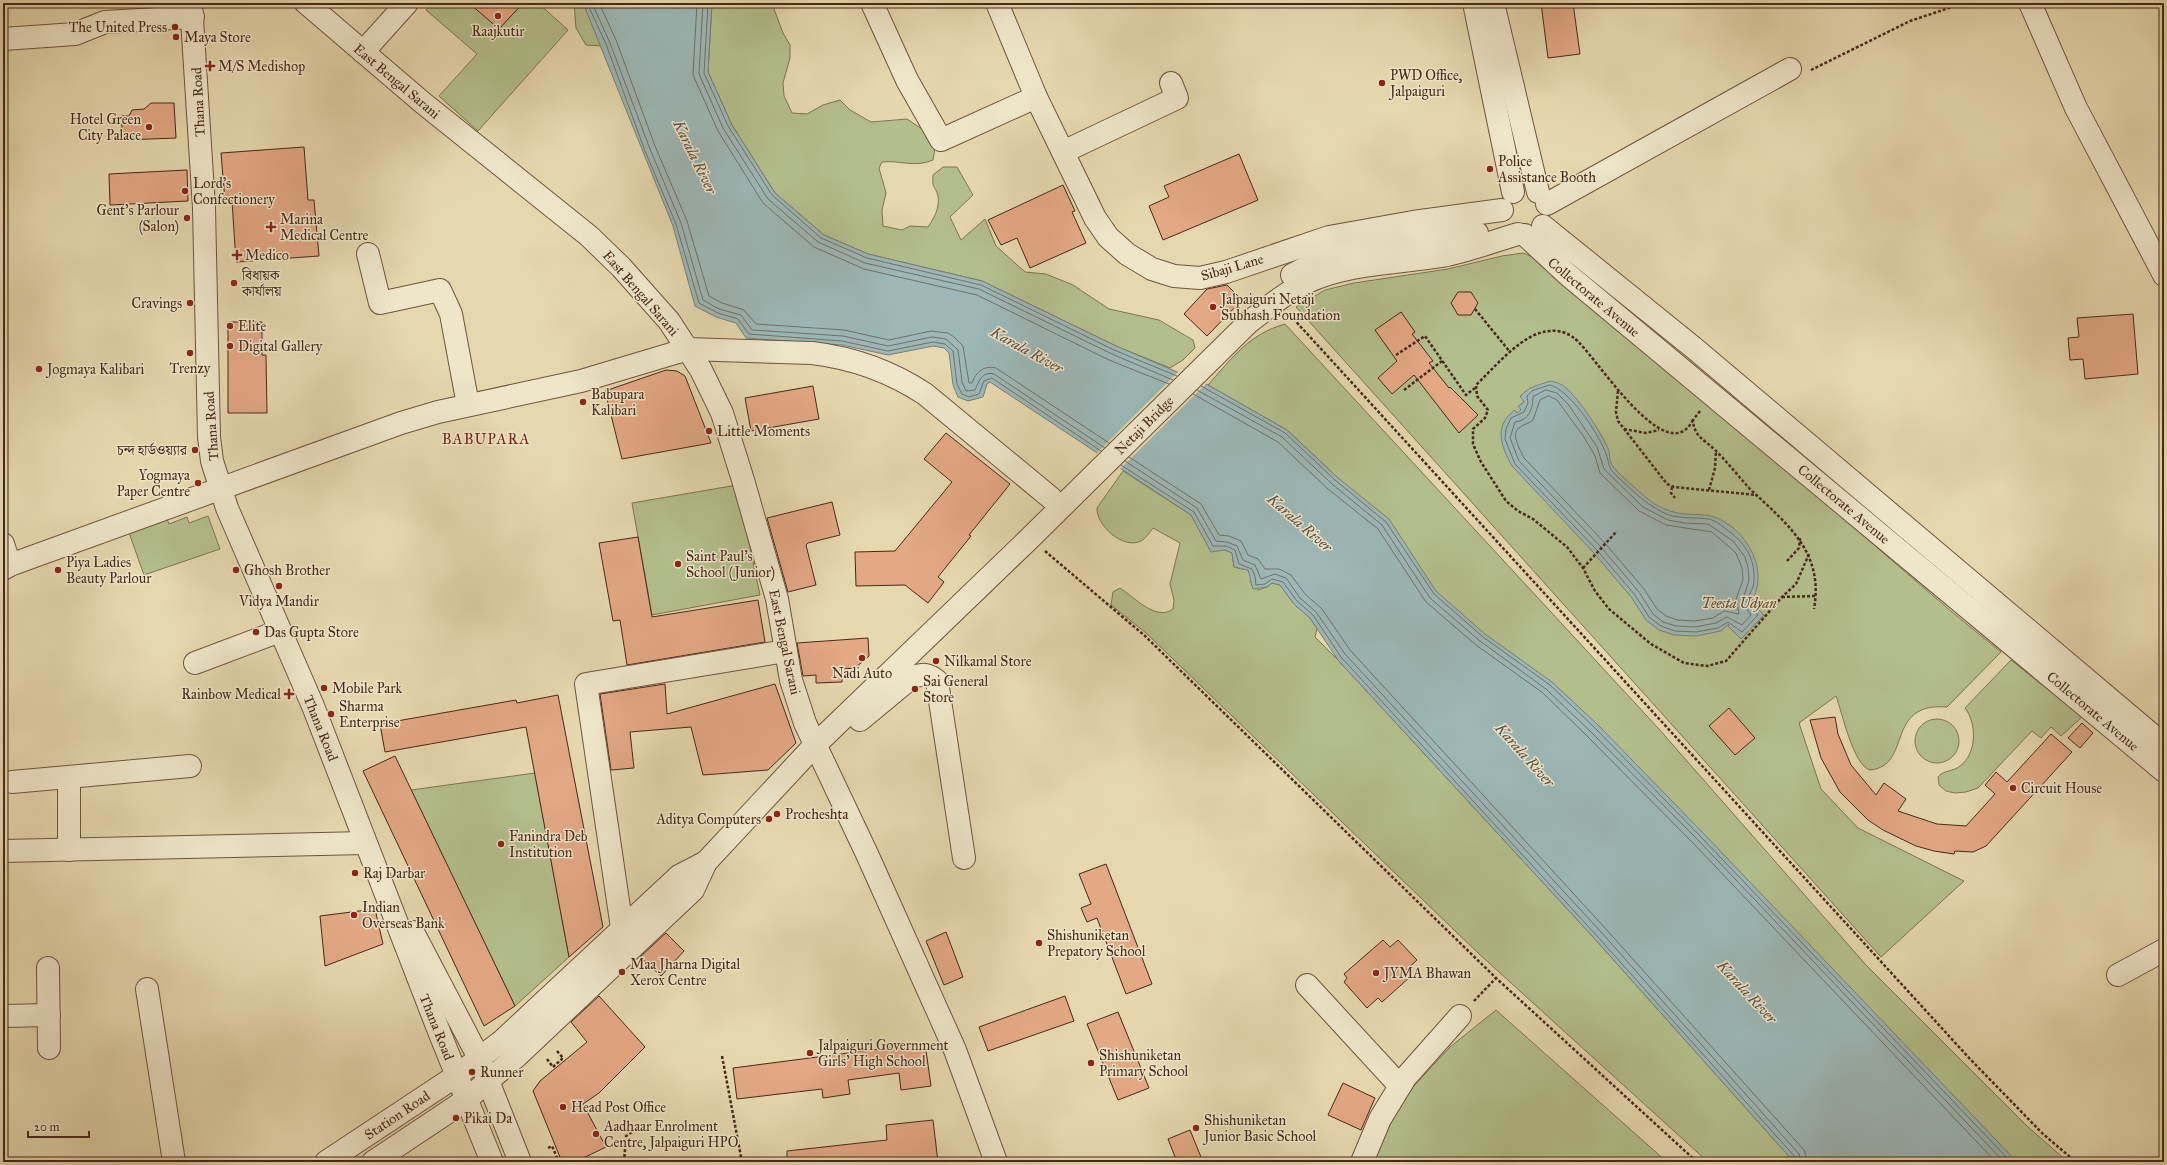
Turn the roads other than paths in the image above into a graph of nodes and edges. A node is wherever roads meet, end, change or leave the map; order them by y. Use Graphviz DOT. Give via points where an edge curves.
graph roads {
  1 [pos="306,3"];
  2 [pos="407,3"];
  3 [pos="872,3"];
  4 [pos="997,3"];
  5 [pos="1474,3"];
  6 [pos="1493,3"];
  7 [pos="2030,3"];
  8 [pos="192,10"];
  9 [pos="3,39"];
  10 [pos="362,52"];
  11 [pos="1783,73"];
  12 [pos="1171,83"];
  13 [pos="1036,97"];
  14 [pos="1063,152"];
  15 [pos="1513,192"];
  16 [pos="1543,198"];
  17 [pos="1519,226"];
  18 [pos="368,254"];
  19 [pos="2164,275"];
  20 [pos="688,349"];
  21 [pos="1212,357"];
  22 [pos="468,405"];
  23 [pos="1842,474"];
  24 [pos="220,487"];
  25 [pos="1828,491"];
  26 [pos="1051,498"];
  27 [pos="3,544"];
  28 [pos="7,567"];
  29 [pos="280,632"];
  30 [pos="2023,639"];
  31 [pos="786,651"];
  32 [pos="195,663"];
  33 [pos="815,745"];
  34 [pos="2164,745"];
  35 [pos="190,766"];
  36 [pos="2164,771"];
  37 [pos="69,777"];
  38 [pos="12,782"];
  39 [pos="365,843"];
  40 [pos="69,850"];
  41 [pos="3,851"];
  42 [pos="964,858"];
  43 [pos="706,862"];
  44 [pos="622,928"];
  45 [pos="2164,950"];
  46 [pos="48,968"];
  47 [pos="2118,975"];
  48 [pos="1307,985"];
  49 [pos="147,989"];
  50 [pos="48,1015"];
  51 [pos="3,1016"];
  52 [pos="1460,1016"];
  53 [pos="467,1034"];
  54 [pos="49,1048"];
  55 [pos="510,1048"];
  56 [pos="446,1050"];
  57 [pos="467,1068"];
  58 [pos="1400,1086"];
  59 [pos="437,1089"];
  60 [pos="476,1098"];
  61 [pos="511,1139"];
  62 [pos="174,1162"];
  63 [pos="326,1162"];
  64 [pos="373,1162"];
  65 [pos="492,1162"];
  66 [pos="520,1162"];
  67 [pos="996,1162"];
  68 [pos="1362,1162"];
  1 -- 10 [label="street, East Bengal Sarani"];
  2 -- 10 [label="street"];
  3 -- 13 [label="street" via="906,80 941,140"];
  4 -- 13 [label="street, Sibaji Lane"];
  5 -- 15 [label="street"];
  6 -- 16 [label="street"];
  7 -- 19 [label="street" via="2076,108"];
  8 -- 9 [label="street" via="105,22 75,34"];
  8 -- 24 [label="street, Thana Road" via="204,208 209,437 212,462"];
  10 -- 20 [label="street, East Bengal Sarani" via="590,236 666,317"];
  11 -- 16 [label="street"];
  12 -- 14 [label="street" via="1177,98"];
  13 -- 14 [label="street, Sibaji Lane"];
  14 -- 17 [label="street, Sibaji Lane" via="1095,218 1108,237 1127,254 1152,269 1174,276 1200,278 1226,272 1329,237 1355,231"];
  15 -- 16 [label="street" via="1526,189"];
  15 -- 17 [label="street" via="1508,196"];
  16 -- 17 [label="street" via="1548,212"];
  17 -- 21 [label="street" via="1444,255 1348,269 1306,282 1282,306 1248,323"];
  17 -- 21 [label="street" via="1366,250 1320,260 1299,270 1271,291"];
  17 -- 23 [label="street, Collectorate Avenue" via="1694,348"];
  17 -- 25 [label="street, Collectorate Avenue" via="1566,274 1710,400"];
  18 -- 22 [label="street" via="380,303 440,290 451,314"];
  20 -- 22 [label="street" via="581,381"];
  20 -- 26 [label="street" via="812,353 833,355 872,366 925,394"];
  20 -- 31 [label="street, East Bengal Sarani" via="710,385 728,430 777,599"];
  21 -- 33 [label="street, Netaji Bridge" via="1075,493 1037,544"];
  22 -- 24 [label="street" via="401,422"];
  23 -- 25 [label="street"];
  23 -- 30 [label="street, Collectorate Avenue"];
  24 -- 28 [label="street"];
  24 -- 29 [label="street, Thana Road" via="226,508"];
  25 -- 30 [label="street, Collectorate Avenue"];
  27 -- 28 [label="street"];
  29 -- 32 [label="street"];
  29 -- 39 [label="street, Thana Road" via="313,706"];
  30 -- 34 [label="street, Collectorate Avenue"];
  30 -- 36 [label="street, Collectorate Avenue"];
  31 -- 33 [label="street, East Bengal Sarani" via="791,680"];
  31 -- 44 [label="street" via="586,684"];
  33 -- 42 [label="street" via="832,744 912,677 923,674 937,680"];
  33 -- 43 [label="street, Netaji Bridge"];
  33 -- 67 [label="street, East Bengal Sarani" via="956,1050"];
  35 -- 37 [label="street"];
  37 -- 38 [label="street"];
  37 -- 40 [label="street"];
  39 -- 40 [label="street"];
  39 -- 53 [label="street, Thana Road"];
  39 -- 56 [label="street, Thana Road"];
  40 -- 41 [label="street"];
  43 -- 44 [label="street" via="679,876"];
  43 -- 55 [label="street" via="694,890"];
  44 -- 55 [label="street"];
  45 -- 47 [label="street"];
  46 -- 50 [label="street"];
  48 -- 58 [label="street"];
  49 -- 62 [label="street"];
  50 -- 51 [label="street"];
  50 -- 54 [label="street"];
  52 -- 58 [label="street"];
  53 -- 55 [label="street" via="471,1040 482,1046"];
  53 -- 57 [label="street, Thana Road"];
  55 -- 57 [label="street, Station Road"];
  55 -- 60 [label="street, Station Road"];
  55 -- 61 [label="street" via="511,1066 504,1090 503,1107"];
  56 -- 57 [label="street, Thana Road"];
  56 -- 59 [label="street" via="444,1073"];
  57 -- 59 [label="street, Station Road"];
  57 -- 60 [label="street"];
  57 -- 60 [label="street"];
  58 -- 68 [label="street" via="1380,1119"];
  59 -- 63 [label="street, Station Road"];
  60 -- 61 [label="street"];
  60 -- 64 [label="street, Station Road" via="446,1114"];
  60 -- 65 [label="street"];
  61 -- 66 [label="street"];
}
